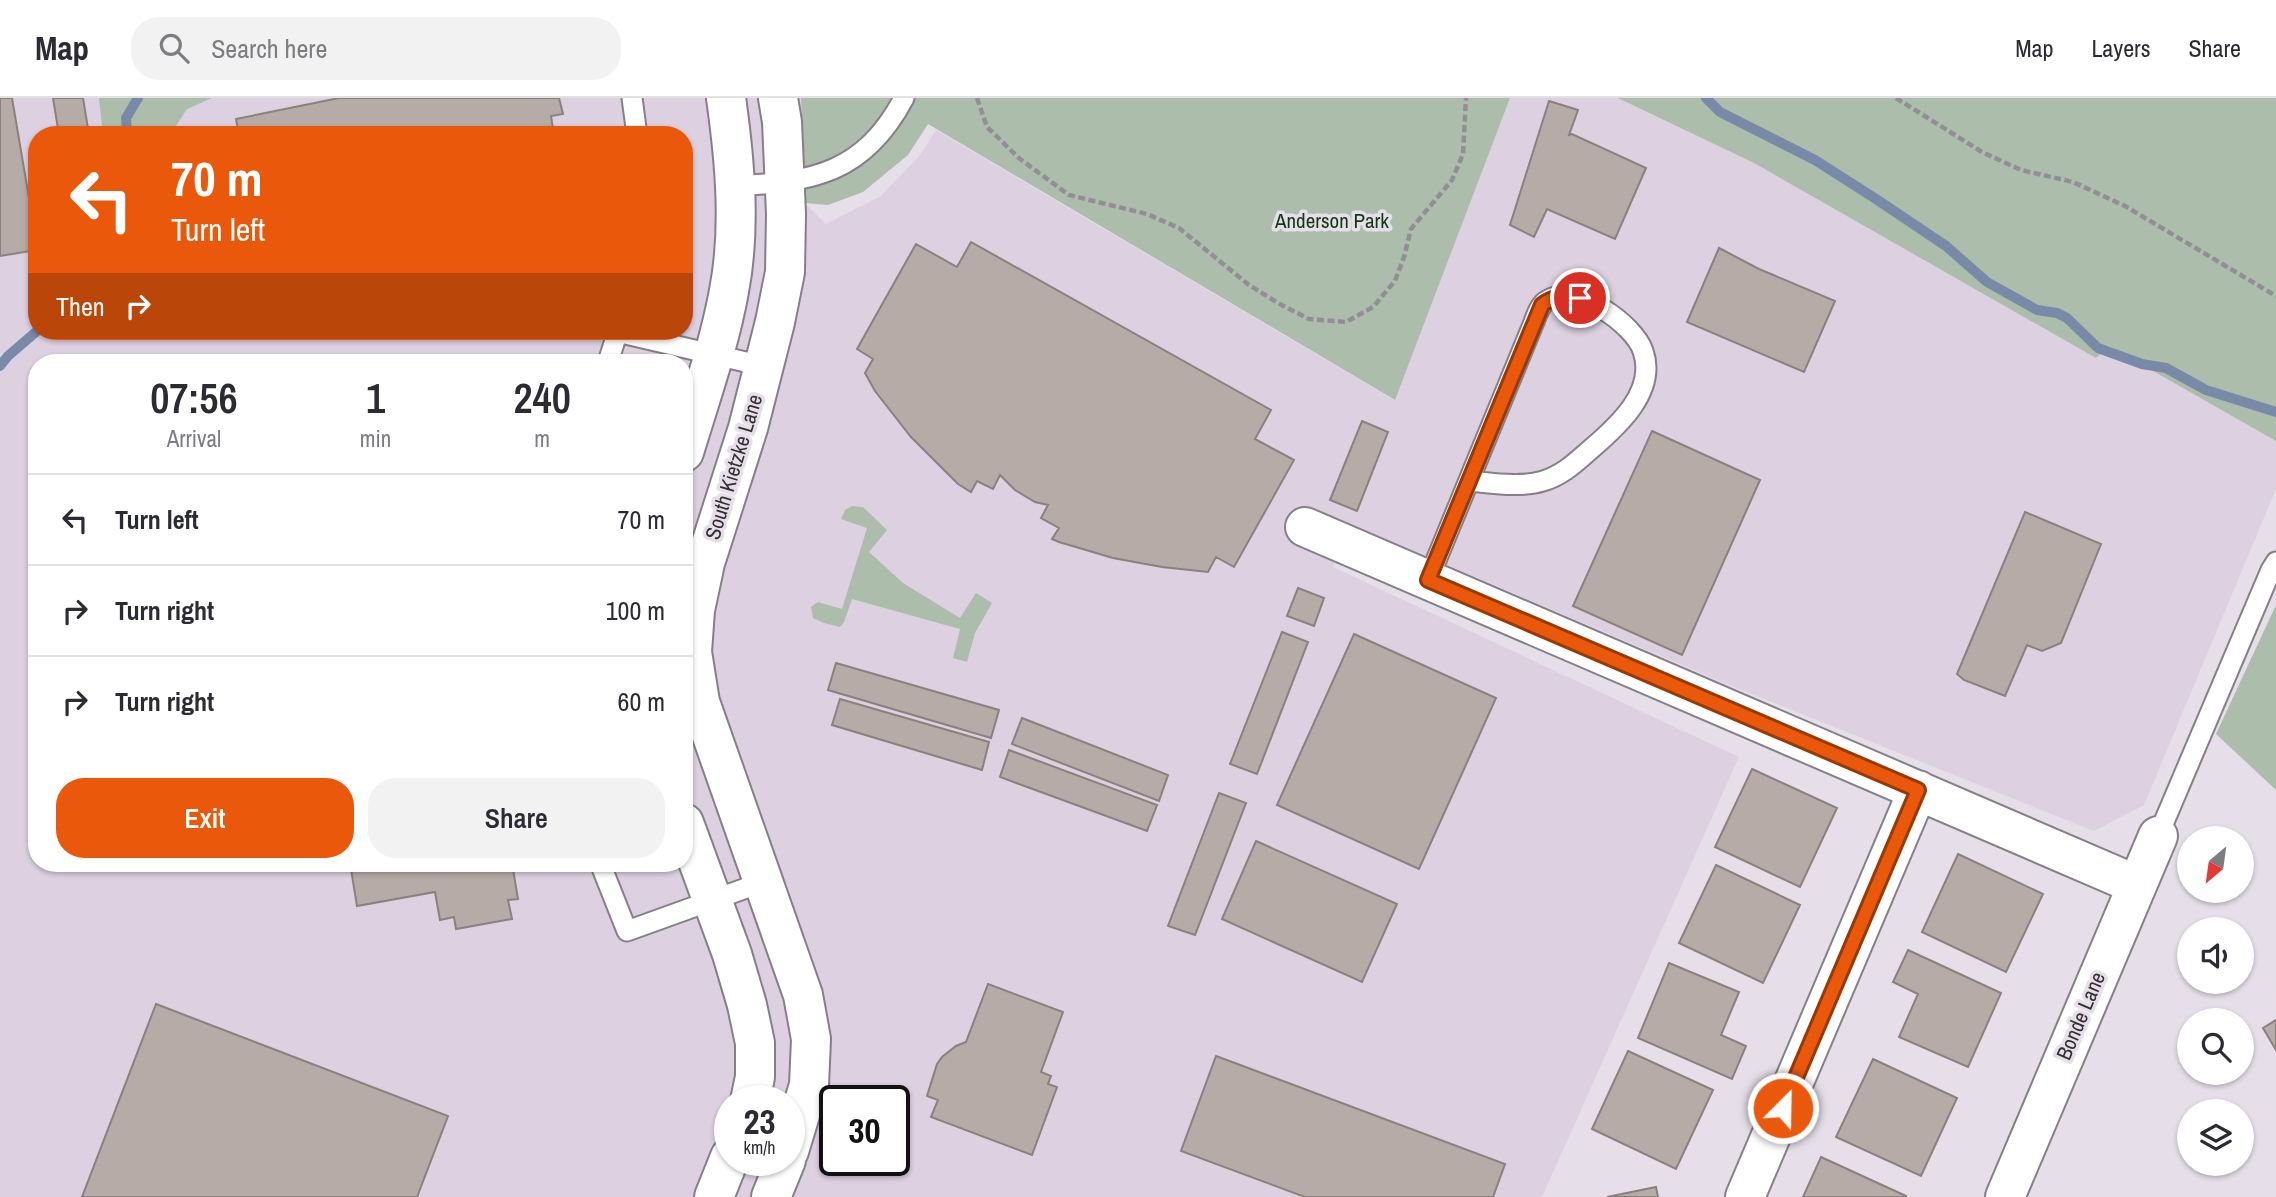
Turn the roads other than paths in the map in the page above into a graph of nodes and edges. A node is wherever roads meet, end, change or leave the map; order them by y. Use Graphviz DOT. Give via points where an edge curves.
graph roads {
  1 [pos="632,98"];
  2 [pos="726,98"];
  3 [pos="778,98"];
  4 [pos="904,98"];
  5 [pos="636,126"];
  6 [pos="784,184"];
  7 [pos="734,186"];
  8 [pos="655,340"];
  9 [pos="715,354"];
  10 [pos="763,366"];
  11 [pos="693,424"];
  12 [pos="1469,481"];
  13 [pos="1305,527"];
  14 [pos="2276,562"];
  15 [pos="1428,580"];
  16 [pos="693,638"];
  17 [pos="693,658"];
  18 [pos="1918,790"];
  19 [pos="2158,836"];
  20 [pos="693,848"];
  21 [pos="604,872"];
  22 [pos="763,882"];
  23 [pos="2137,885"];
  24 [pos="712,901"];
  25 [pos="753,1085"];
  26 [pos="805,1098"];
  27 [pos="722,1176"];
  28 [pos="780,1176"];
  29 [pos="714,1197"];
  30 [pos="771,1197"];
  31 [pos="1745,1197"];
  32 [pos="2005,1197"];
  1 -- 5 [label="lane"];
  2 -- 7 [label="street"];
  3 -- 6 [label="street, South Kietzke Lane"];
  4 -- 6 [label="lane" via="891,121 859,156 823,174"];
  6 -- 7 [label="lane"];
  6 -- 10 [label="street, South Kietzke Lane" via="785,272"];
  7 -- 9 [label="street" via="730,289"];
  8 -- 9 [label="lane"];
  9 -- 10 [label="lane"];
  9 -- 11 [label="street"];
  10 -- 16 [label="street, South Kietzke Lane" via="705,563"];
  12 -- 12 [label="lane" via="1542,305 1550,298 1580,298 1606,310 1634,334 1643,351 1645,371 1636,400 1614,429 1564,472 1542,482"];
  12 -- 15 [label="lane"];
  13 -- 15 [label="street"];
  14 -- 19 [label="lane"];
  15 -- 18 [label="street"];
  17 -- 22 [label="street, South Kietzke Lane" via="700,702"];
  18 -- 23 [label="street"];
  18 -- 31 [label="street"];
  19 -- 23 [label="street, Bonde Lane"];
  20 -- 24 [label="street"];
  21 -- 24 [label="lane" via="627,931"];
  22 -- 24 [label="lane"];
  22 -- 26 [label="street, South Kietzke Lane" via="803,995 811,1039"];
  23 -- 32 [label="street, Bonde Lane"];
  24 -- 25 [label="street" via="747,1004 755,1043"];
  27 -- 29 [label="street"];
  28 -- 30 [label="street"];
}
